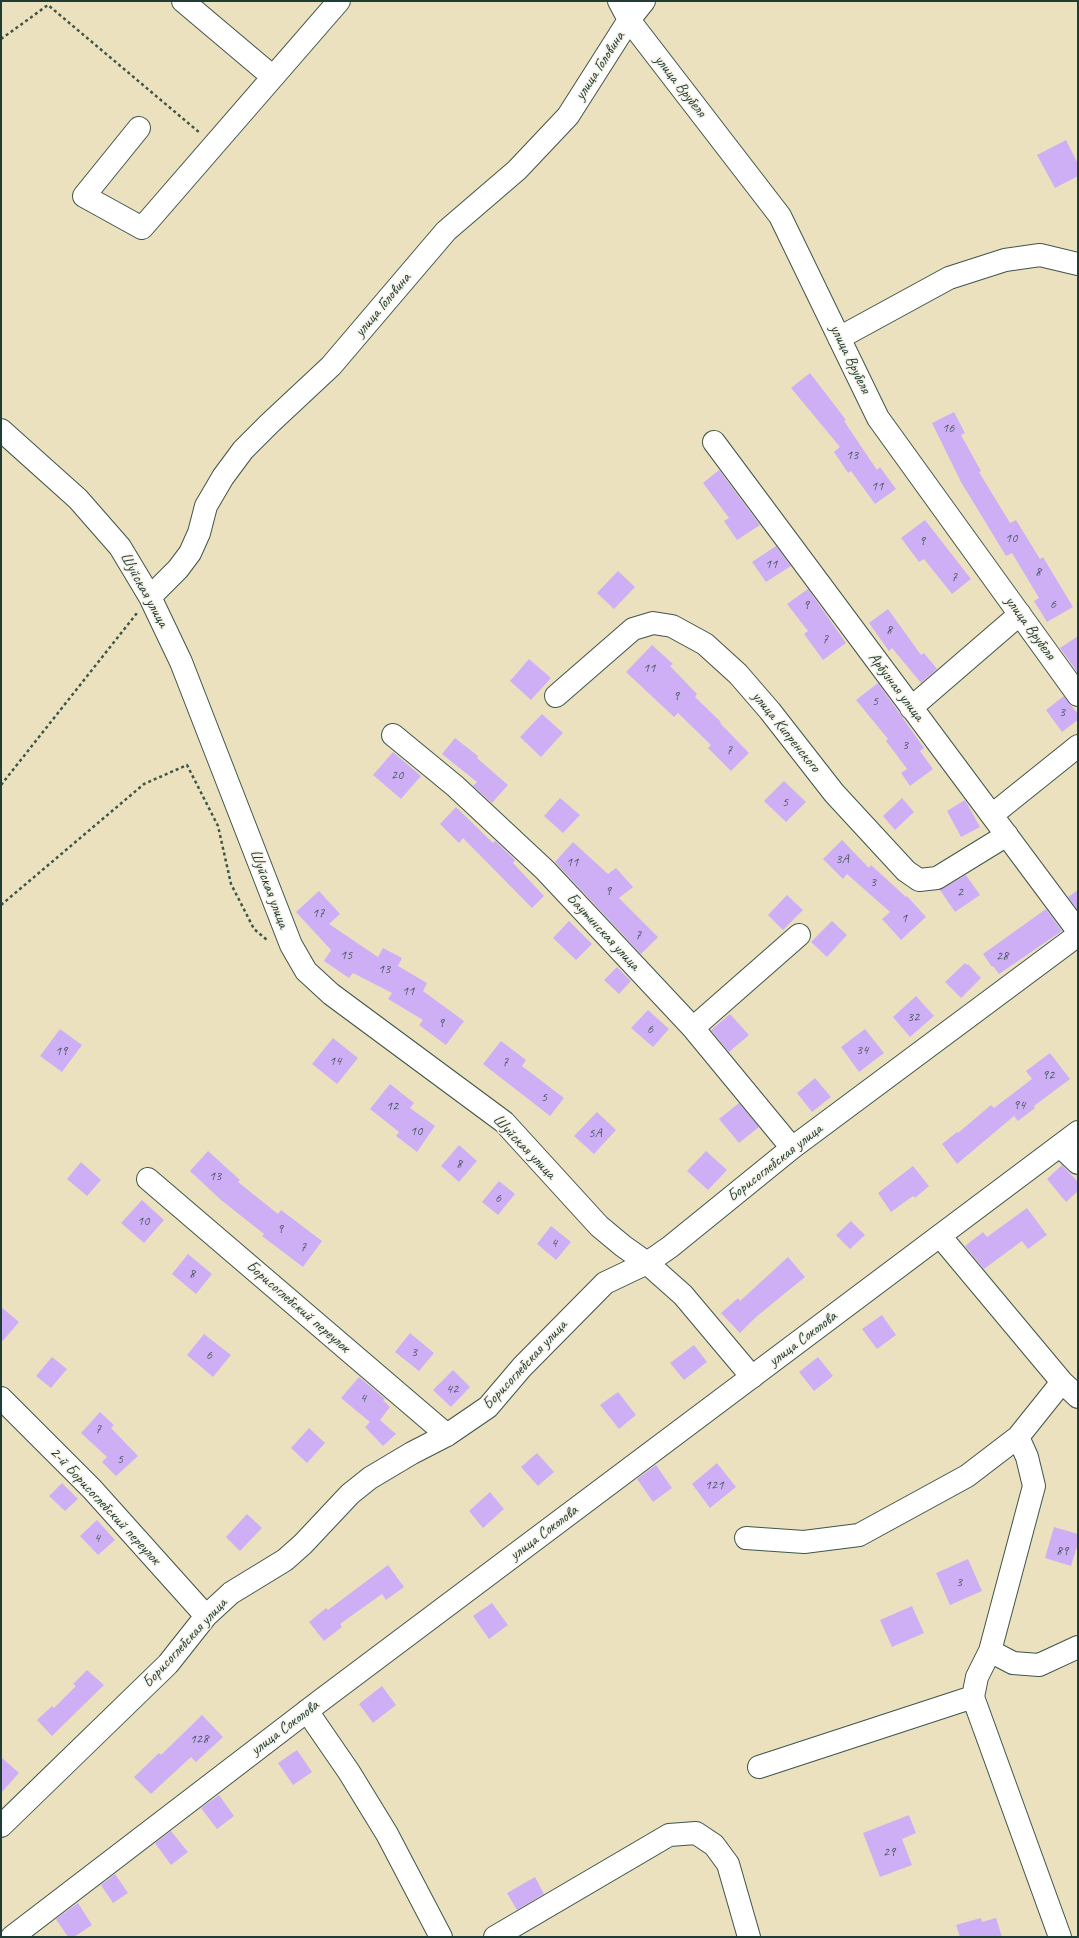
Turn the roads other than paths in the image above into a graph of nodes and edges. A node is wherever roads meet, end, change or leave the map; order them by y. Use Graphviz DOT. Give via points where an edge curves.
graph roads {
  1 [pos="183,1"];
  2 [pos="338,1"];
  3 [pos="619,1"];
  4 [pos="644,1"];
  5 [pos="629,20"];
  6 [pos="273,77"];
  7 [pos="139,128"];
  8 [pos="1078,264"];
  9 [pos="839,338"];
  10 [pos="1,430"];
  11 [pos="714,442"];
  12 [pos="150,597"];
  13 [pos="1020,614"];
  14 [pos="1078,694"];
  15 [pos="556,696"];
  16 [pos="912,708"];
  17 [pos="394,735"];
  18 [pos="1078,746"];
  19 [pos="992,816"];
  20 [pos="1007,835"];
  21 [pos="1078,932"];
  22 [pos="799,935"];
  23 [pos="1078,935"];
  24 [pos="693,1028"];
  25 [pos="1078,1132"];
  26 [pos="1060,1146"];
  27 [pos="792,1148"];
  28 [pos="1078,1163"];
  29 [pos="148,1179"];
  30 [pos="940,1236"];
  31 [pos="647,1263"];
  32 [pos="752,1377"];
  33 [pos="1062,1382"];
  34 [pos="1078,1397"];
  35 [pos="1,1398"];
  36 [pos="447,1435"];
  37 [pos="1018,1437"];
  38 [pos="746,1538"];
  39 [pos="206,1616"];
  40 [pos="1078,1647"];
  41 [pos="990,1652"];
  42 [pos="973,1697"];
  43 [pos="307,1711"];
  44 [pos="759,1767"];
  45 [pos="3,1819"];
  46 [pos="746,1934"];
  47 [pos="12,1937"];
  48 [pos="441,1937"];
  49 [pos="495,1937"];
  50 [pos="1060,1937"];
  1 -- 6 [label="street"];
  2 -- 6 [label="street"];
  3 -- 5 [label="street, улица Врубеля"];
  4 -- 5 [label="street, улица Головина"];
  5 -- 9 [label="street, улица Врубеля" via="780,216"];
  5 -- 12 [label="street, улица Головина" via="568,116 517,170 446,231 331,366 244,450 223,477 206,506 199,533 190,553"];
  6 -- 7 [label="street" via="142,228 84,196"];
  8 -- 9 [label="street" via="1040,255 1005,260 949,278"];
  9 -- 13 [label="street, улица Врубеля" via="878,418"];
  10 -- 12 [label="street, Шуйская улица" via="78,499 120,547"];
  11 -- 16 [label="street, Арбузная улица"];
  12 -- 31 [label="street, Шуйская улица" via="181,662 291,945 306,971 331,994 504,1122 599,1226"];
  13 -- 14 [label="street, улица Врубеля"];
  13 -- 16 [label="street"];
  15 -- 20 [label="street, улица Кипренского" via="633,629 653,623 672,626 705,644 738,674 834,794 906,871 920,880 937,878"];
  16 -- 19 [label="street, Арбузная улица"];
  17 -- 24 [label="street, Баутинская улица" via="455,786 540,864"];
  18 -- 19 [label="street"];
  19 -- 20 [label="street, Арбузная улица"];
  20 -- 21 [label="street, Арбузная улица"];
  22 -- 24 [label="street"];
  23 -- 27 [label="street, Борисоглебская улица"];
  24 -- 27 [label="street, Баутинская улица"];
  25 -- 26 [label="street, улица Соколова"];
  26 -- 28 [label="street"];
  26 -- 30 [label="street, улица Соколова"];
  27 -- 31 [label="street, Борисоглебская улица"];
  29 -- 36 [label="street, Борисоглебский переулок"];
  30 -- 32 [label="street, улица Соколова"];
  30 -- 33 [label="street"];
  31 -- 32 [label="street, Шуйская улица" via="683,1296"];
  31 -- 36 [label="street, Борисоглебская улица" via="605,1283 522,1367 488,1407"];
  32 -- 43 [label="street, улица Соколова"];
  33 -- 34 [label="street"];
  33 -- 37 [label="street"];
  35 -- 39 [label="street, 2-й Борисоглебский переулок" via="92,1489"];
  36 -- 39 [label="street, Борисоглебская улица" via="370,1478 350,1494 285,1560 231,1593"];
  37 -- 38 [label="street" via="967,1476 859,1535 804,1542"];
  37 -- 41 [label="street" via="1027,1457 1034,1486"];
  39 -- 45 [label="street, Борисоглебская улица" via="168,1664"];
  40 -- 41 [label="street" via="1039,1665 1013,1663"];
  41 -- 42 [label="street" via="977,1677"];
  42 -- 44 [label="street"];
  42 -- 50 [label="street"];
  43 -- 47 [label="street, улица Соколова"];
  43 -- 48 [label="street" via="387,1834"];
  46 -- 49 [label="street" via="728,1864 714,1845 696,1833 668,1834"];
}
